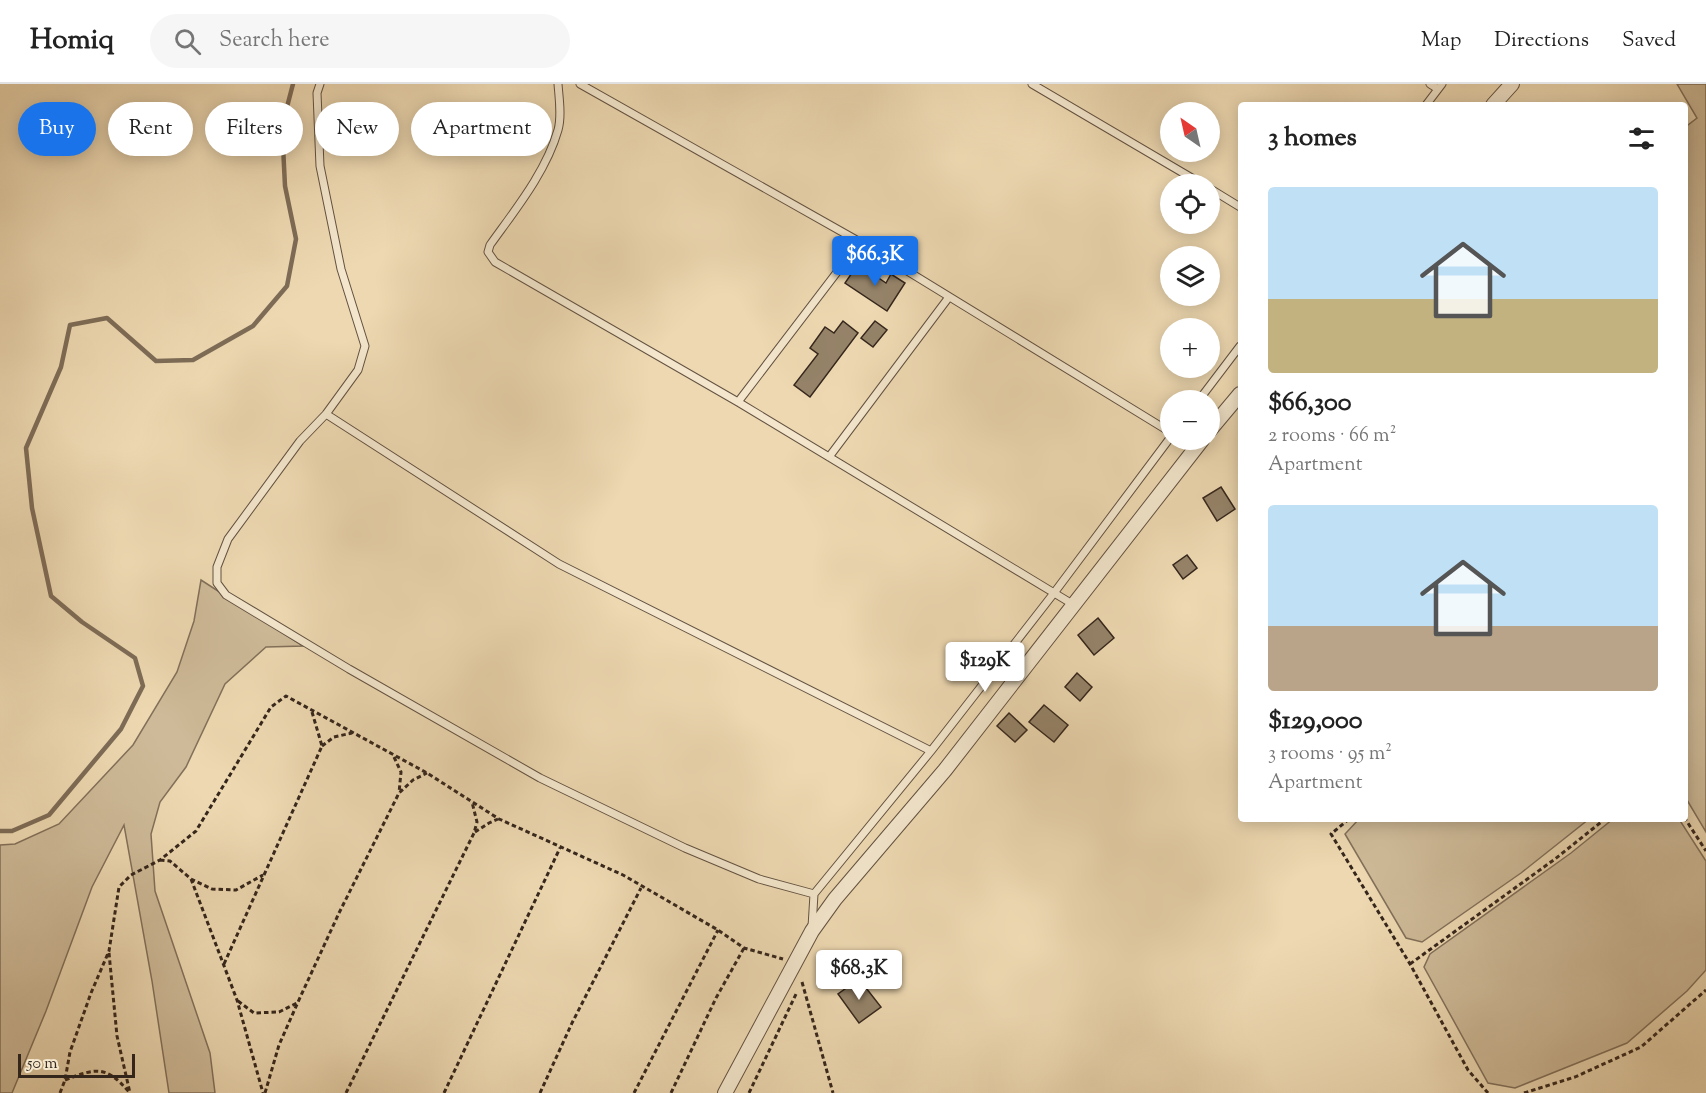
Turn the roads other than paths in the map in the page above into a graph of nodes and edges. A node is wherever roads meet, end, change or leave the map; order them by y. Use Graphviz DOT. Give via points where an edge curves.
graph roads {
  1 [pos="320,84"];
  2 [pos="558,84"];
  3 [pos="580,84"];
  4 [pos="1032,84"];
  5 [pos="1430,84"];
  6 [pos="1512,84"];
  7 [pos="1440,87"];
  8 [pos="1428,102"];
  9 [pos="1496,102"];
  10 [pos="1185,174"];
  11 [pos="1220,195"];
  12 [pos="1238,206"];
  13 [pos="860,242"];
  14 [pos="949,297"];
  15 [pos="1238,349"];
  16 [pos="1207,390"];
  17 [pos="1238,396"];
  18 [pos="738,402"];
  19 [pos="326,414"];
  20 [pos="1220,417"];
  21 [pos="1160,426"];
  22 [pos="1161,450"];
  23 [pos="1194,450"];
  24 [pos="829,457"];
  25 [pos="1054,593"];
  26 [pos="1074,605"];
  27 [pos="931,751"];
  28 [pos="814,894"];
  29 [pos="812,931"];
  30 [pos="725,1093"];
  1 -- 19 [label="lane" via="320,166 341,269 365,346 358,370"];
  2 -- 18 [label="lane" via="555,138 519,204 490,245 490,257"];
  3 -- 13 [label="lane"];
  4 -- 10 [label="lane"];
  5 -- 7 [label="lane"];
  6 -- 9 [label="street"];
  7 -- 8 [label="lane"];
  11 -- 12 [label="lane"];
  13 -- 14 [label="lane"];
  13 -- 18 [label="lane"];
  14 -- 21 [label="lane"];
  14 -- 24 [label="lane"];
  15 -- 16 [label="lane"];
  17 -- 20 [label="street"];
  18 -- 24 [label="lane"];
  19 -- 27 [label="lane" via="559,564"];
  19 -- 28 [label="lane" via="300,441 228,539 217,567 217,583 226,595 540,778 685,848 759,879"];
  22 -- 25 [label="lane"];
  23 -- 26 [label="street"];
  24 -- 25 [label="lane"];
  25 -- 26 [label="lane"];
  25 -- 27 [label="lane"];
  26 -- 29 [label="street"];
  27 -- 28 [label="lane"];
  28 -- 29 [label="lane"];
  29 -- 30 [label="street"];
}
